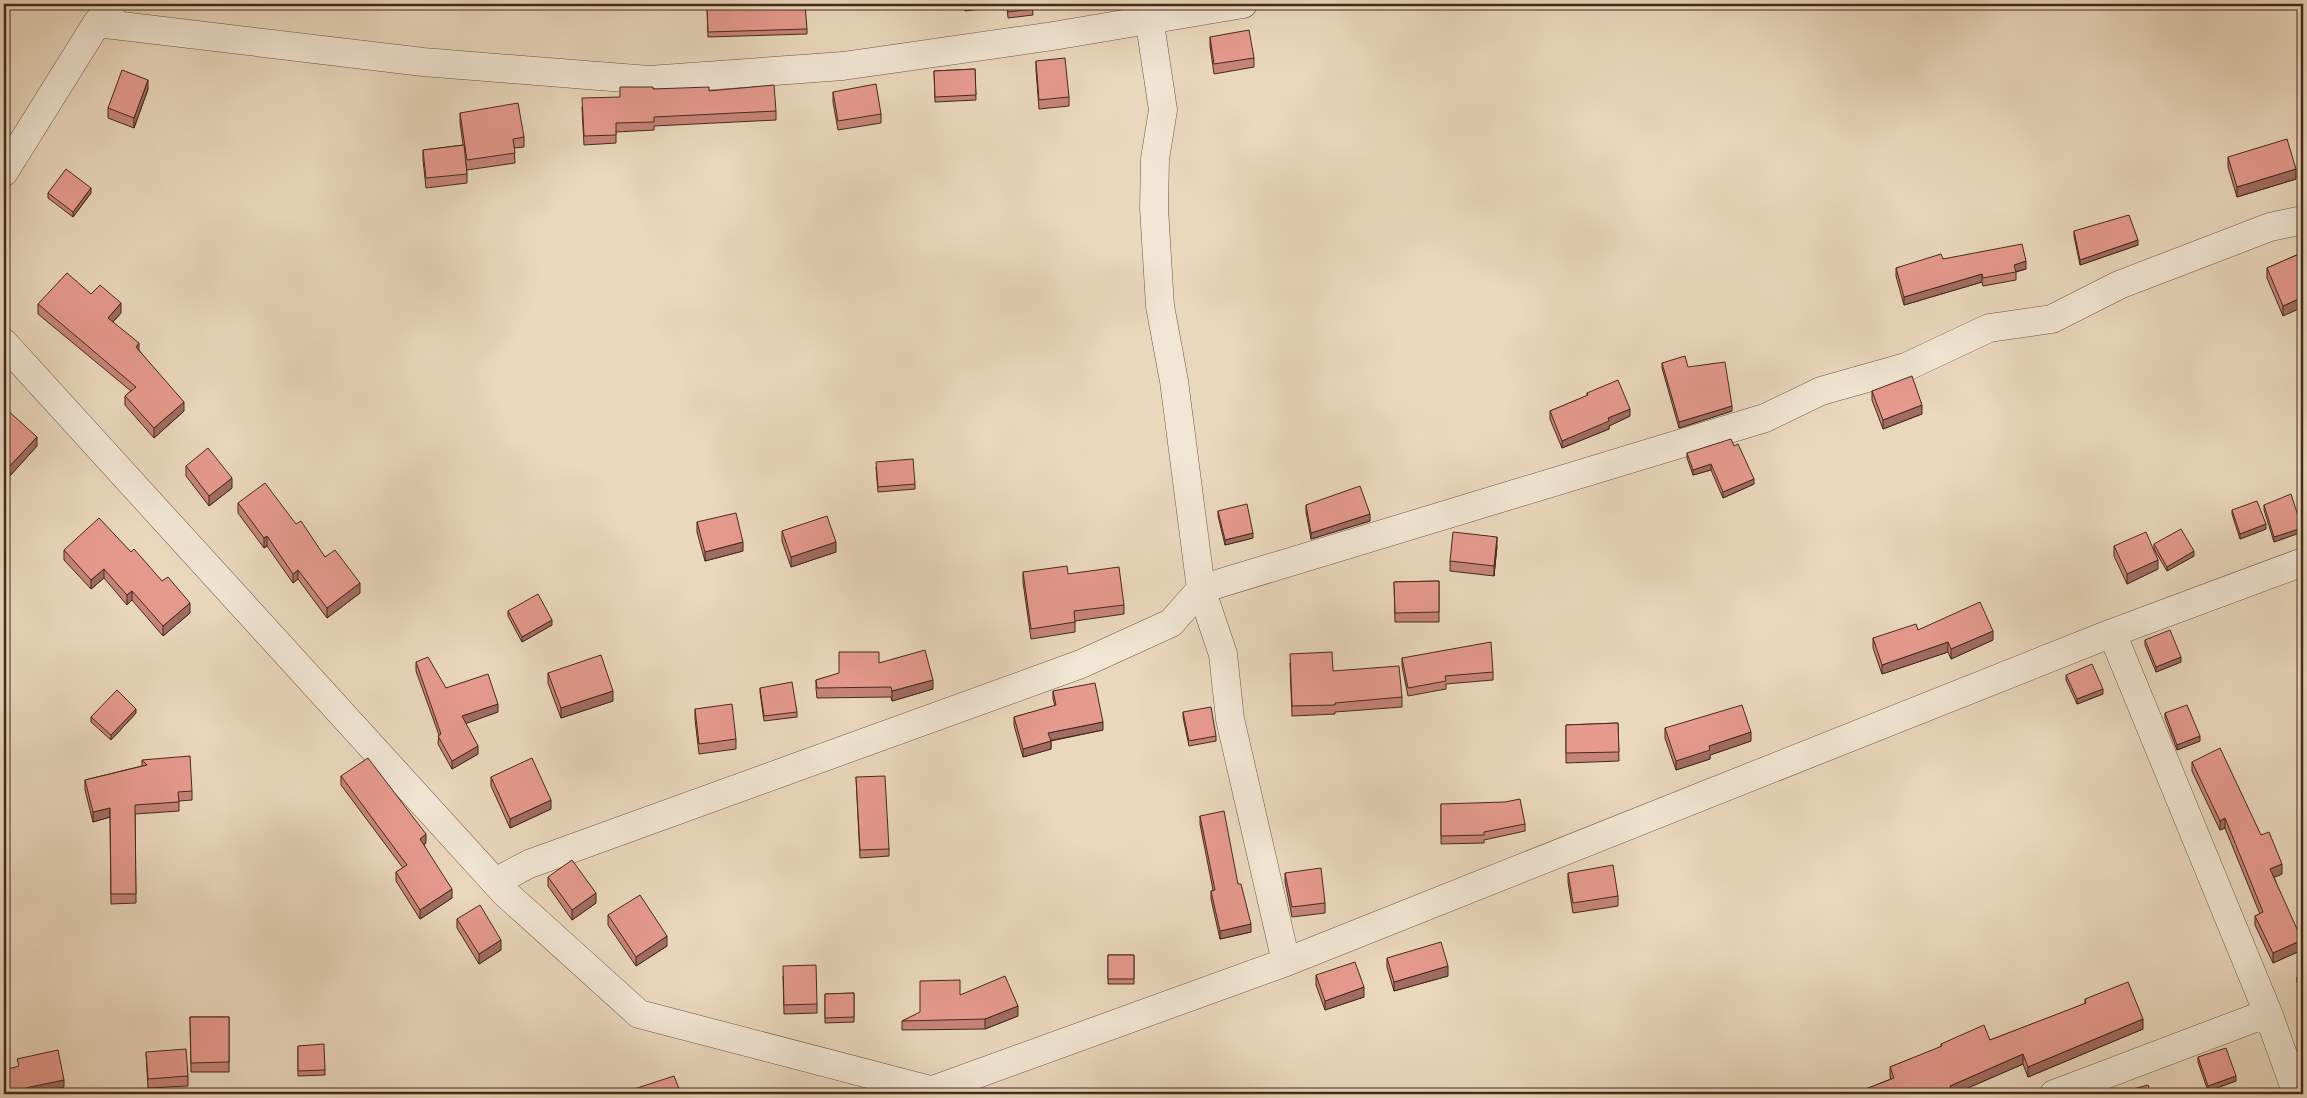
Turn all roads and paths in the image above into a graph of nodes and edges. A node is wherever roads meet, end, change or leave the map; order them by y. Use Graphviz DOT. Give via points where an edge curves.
graph roads {
  1 [pos="1243,4"];
  2 [pos="1148,11"];
  3 [pos="104,14"];
  4 [pos="4,172"];
  5 [pos="2303,220"];
  6 [pos="4,343"];
  7 [pos="2303,562"];
  8 [pos="1202,589"];
  9 [pos="2112,633"];
  10 [pos="495,882"];
  11 [pos="1286,962"];
  12 [pos="2268,1014"];
  13 [pos="932,1093"];
  14 [pos="2054,1094"];
  15 [pos="2297,1094"];
  1 -- 2 [label="street"];
  2 -- 3 [label="street" via="1053,36 843,66 648,80 422,62"];
  2 -- 8 [label="street" via="1162,110 1155,159 1154,208 1160,306 1174,381"];
  3 -- 4 [label="street"];
  5 -- 8 [label="street" via="2270,227 2120,285 2052,319 1989,328 1906,367 1820,391 1765,418"];
  6 -- 10 [label="street"];
  7 -- 9 [label="street"];
  8 -- 10 [label="street" via="1171,623 1081,664 529,864"];
  8 -- 11 [label="street" via="1223,654 1230,719"];
  9 -- 11 [label="street"];
  9 -- 12 [label="street"];
  10 -- 13 [label="street" via="640,1014"];
  11 -- 13 [label="street"];
  12 -- 14 [label="street"];
  12 -- 15 [label="street"];
}
